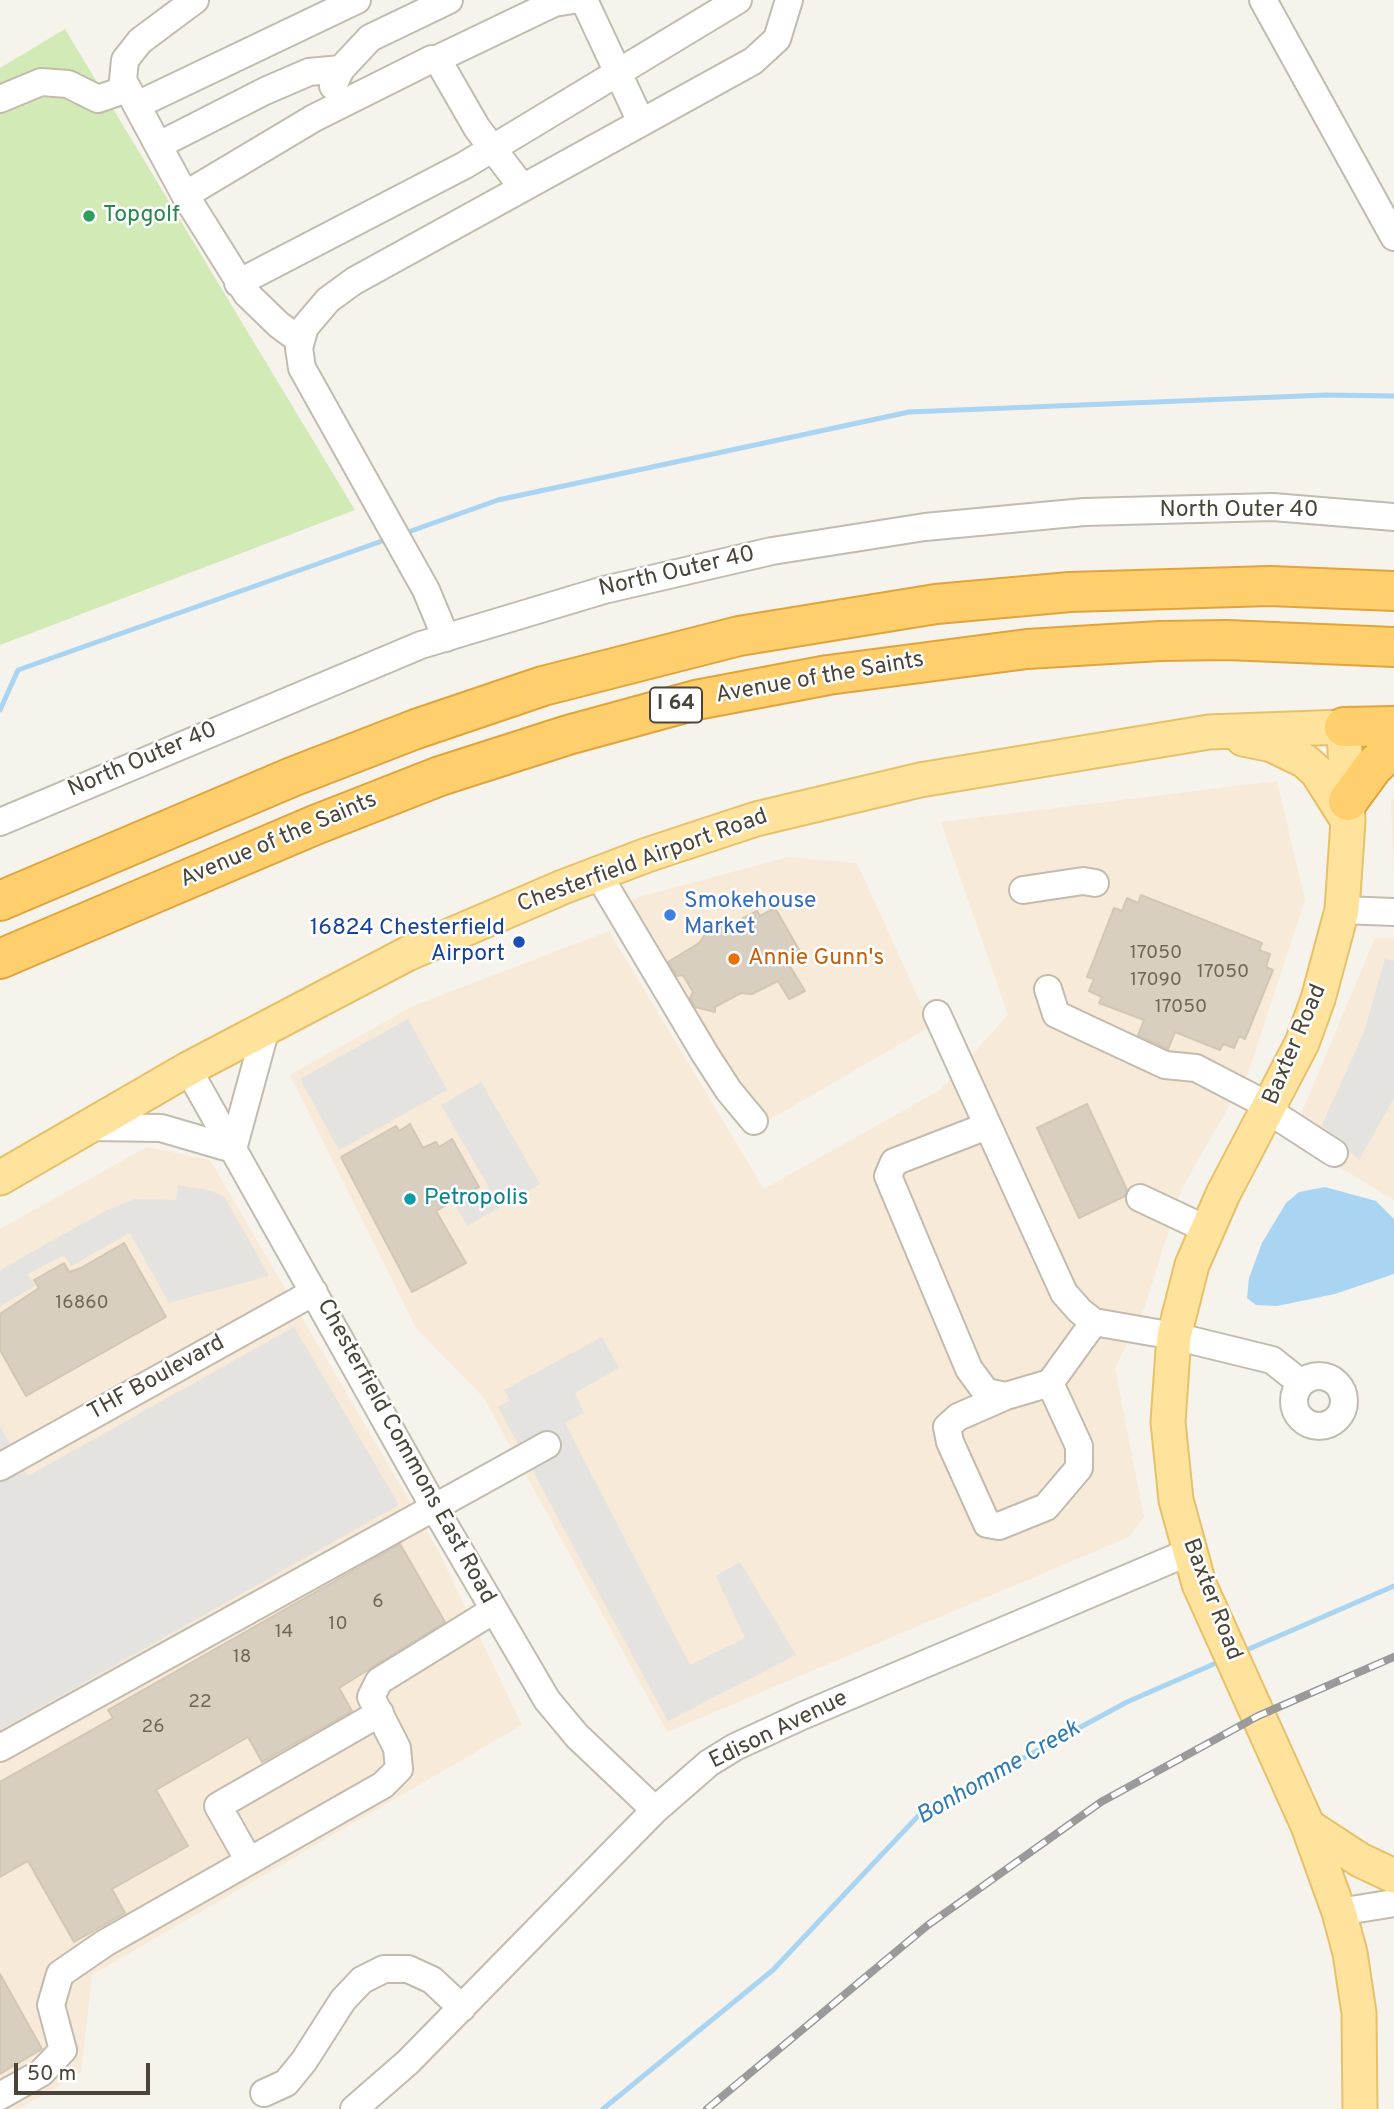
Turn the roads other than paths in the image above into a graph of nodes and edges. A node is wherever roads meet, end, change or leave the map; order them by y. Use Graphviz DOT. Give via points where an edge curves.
graph roads {
  1 [pos="195,0"];
  2 [pos="357,0"];
  3 [pos="449,0"];
  4 [pos="573,0"];
  5 [pos="584,0"];
  6 [pos="738,0"];
  7 [pos="789,0"];
  8 [pos="1263,0"];
  9 [pos="435,61"];
  10 [pos="343,67"];
  11 [pos="620,73"];
  12 [pos="400,75"];
  13 [pos="123,80"];
  14 [pos="0,99"];
  15 [pos="137,105"];
  16 [pos="319,116"];
  17 [pos="641,122"];
  18 [pos="159,145"];
  19 [pos="493,147"];
  20 [pos="522,187"];
  21 [pos="185,195"];
  22 [pos="1394,237"];
  23 [pos="238,283"];
  24 [pos="301,341"];
  25 [pos="1394,517"];
  26 [pos="1394,591"];
  27 [pos="446,638"];
  28 [pos="1394,647"];
  29 [pos="1394,726"];
  30 [pos="1344,727"];
  31 [pos="1209,732"];
  32 [pos="1394,747"];
  33 [pos="1348,811"];
  34 [pos="0,822"];
  35 [pos="598,874"];
  36 [pos="1094,883"];
  37 [pos="1023,890"];
  38 [pos="0,901"];
  39 [pos="1342,910"];
  40 [pos="1394,912"];
  41 [pos="0,959"];
  42 [pos="1048,989"];
  43 [pos="937,1014"];
  44 [pos="266,1028"];
  45 [pos="188,1069"];
  46 [pos="1270,1109"];
  47 [pos="754,1121"];
  48 [pos="987,1126"];
  49 [pos="90,1127"];
  50 [pos="233,1149"];
  51 [pos="1334,1153"];
  52 [pos="0,1178"];
  53 [pos="1140,1198"];
  54 [pos="1206,1228"];
  55 [pos="314,1292"];
  56 [pos="1094,1322"];
  57 [pos="1174,1336"];
  58 [pos="1050,1382"];
  59 [pos="1301,1383"];
  60 [pos="1006,1396"];
  61 [pos="547,1445"];
  62 [pos="0,1467"];
  63 [pos="434,1507"];
  64 [pos="1189,1552"];
  65 [pos="494,1610"];
  66 [pos="380,1713"];
  67 [pos="0,1748"];
  68 [pos="655,1811"];
  69 [pos="1308,1826"];
  70 [pos="249,1861"];
  71 [pos="1394,1876"];
  72 [pos="1394,1903"];
  73 [pos="1339,1912"];
  74 [pos="462,2008"];
  75 [pos="264,2093"];
  76 [pos="0,2096"];
  77 [pos="354,2109"];
  78 [pos="1360,2109"];
  1 -- 13 [label="street" via="140,41 125,61"];
  2 -- 15 [label="street"];
  3 -- 10 [label="street" via="370,38"];
  4 -- 9 [label="street" via="554,3"];
  5 -- 11 [label="street"];
  6 -- 11 [label="street"];
  7 -- 17 [label="street" via="777,40 768,50"];
  8 -- 22 [label="street"];
  9 -- 12 [label="street"];
  9 -- 19 [label="street"];
  10 -- 12 [label="street" via="375,59"];
  10 -- 16 [label="street"];
  10 -- 18 [label="street" via="309,72 265,90"];
  11 -- 17 [label="street"];
  11 -- 19 [label="street"];
  12 -- 16 [label="street"];
  13 -- 14 [label="street" via="121,91 98,99 68,84 41,82"];
  13 -- 15 [label="street"];
  15 -- 18 [label="street"];
  16 -- 21 [label="street"];
  17 -- 20 [label="street"];
  18 -- 21 [label="street"];
  19 -- 20 [label="street"];
  19 -- 23 [label="street"];
  20 -- 24 [label="street" via="328,299 305,327"];
  21 -- 23 [label="street"];
  23 -- 24 [label="street"];
  24 -- 27 [label="street" via="302,368 426,590"];
  25 -- 27 [label="street, North Outer 40" via="1273,507 1084,512 925,527 772,551 617,587"];
  26 -- 38 [label="highway, I 64" via="1230,586 1070,592 936,604 739,636 556,682 441,720 292,777"];
  27 -- 34 [label="street, North Outer 40"];
  28 -- 41 [label="highway, Avenue of the Saints / I 64" via="1227,640 1041,648 869,669 696,700 440,776"];
  29 -- 30 [label="highway"];
  30 -- 31 [label="main road, Chesterfield Airport Road"];
  30 -- 33 [label="main road, Baxter Road"];
  31 -- 33 [label="main road" via="1272,746 1305,761"];
  31 -- 35 [label="main road, Chesterfield Airport Road" via="893,786 756,819"];
  32 -- 33 [label="highway" via="1373,766"];
  33 -- 39 [label="main road, Baxter Road"];
  35 -- 44 [label="main road, Chesterfield Airport Road" via="407,954"];
  35 -- 47 [label="street" via="705,1054"];
  36 -- 37 [label="street"];
  39 -- 40 [label="street"];
  39 -- 46 [label="main road, Baxter Road" via="1318,999"];
  42 -- 46 [label="street" via="1056,1014 1165,1065 1196,1068"];
  43 -- 48 [label="street"];
  44 -- 45 [label="main road, Chesterfield Airport Road"];
  44 -- 50 [label="street"];
  45 -- 49 [label="main road, Chesterfield Airport Road"];
  45 -- 50 [label="street, Chesterfield Commons East Road"];
  46 -- 51 [label="street"];
  46 -- 54 [label="main road, Baxter Road"];
  48 -- 56 [label="street" via="1064,1293"];
  48 -- 60 [label="street" via="894,1162 888,1176 969,1369 986,1392"];
  49 -- 50 [label="street" via="161,1128"];
  49 -- 52 [label="main road, Chesterfield Airport Road"];
  50 -- 55 [label="street, Chesterfield Commons East Road"];
  53 -- 54 [label="street"];
  54 -- 57 [label="main road, Baxter Road"];
  55 -- 62 [label="street, THF Boulevard"];
  55 -- 63 [label="street, Chesterfield Commons East Road"];
  56 -- 57 [label="street"];
  56 -- 58 [label="street"];
  57 -- 59 [label="street" via="1272,1360"];
  57 -- 64 [label="main road, Baxter Road" via="1170,1459"];
  58 -- 60 [label="street"];
  58 -- 60 [label="street" via="1079,1446 1079,1468 1046,1507 999,1526 987,1524 947,1427 958,1417"];
  61 -- 63 [label="street"];
  63 -- 65 [label="street, Chesterfield Commons East Road"];
  63 -- 67 [label="street"];
  64 -- 68 [label="street, Edison Avenue" via="735,1747 694,1775"];
  64 -- 69 [label="main road, Baxter Road" via="1211,1612"];
  65 -- 66 [label="street" via="379,1681 371,1697"];
  65 -- 68 [label="street, Chesterfield Commons East Road" via="547,1700 577,1736"];
  66 -- 70 [label="street" via="397,1748 399,1769 383,1785"];
  66 -- 70 [label="street" via="218,1806"];
  68 -- 74 [label="street, Edison Avenue"];
  69 -- 71 [label="main road"];
  69 -- 73 [label="main road, Baxter Road"];
  70 -- 76 [label="street" via="105,1943 60,1974 51,2004 63,2050 41,2073"];
  72 -- 73 [label="street"];
  73 -- 78 [label="main road, Baxter Road" via="1359,2014"];
  74 -- 75 [label="street" via="432,1980 408,1969 384,1969 362,1980 343,2000 286,2083"];
  74 -- 77 [label="street, Edison Avenue"];
}
